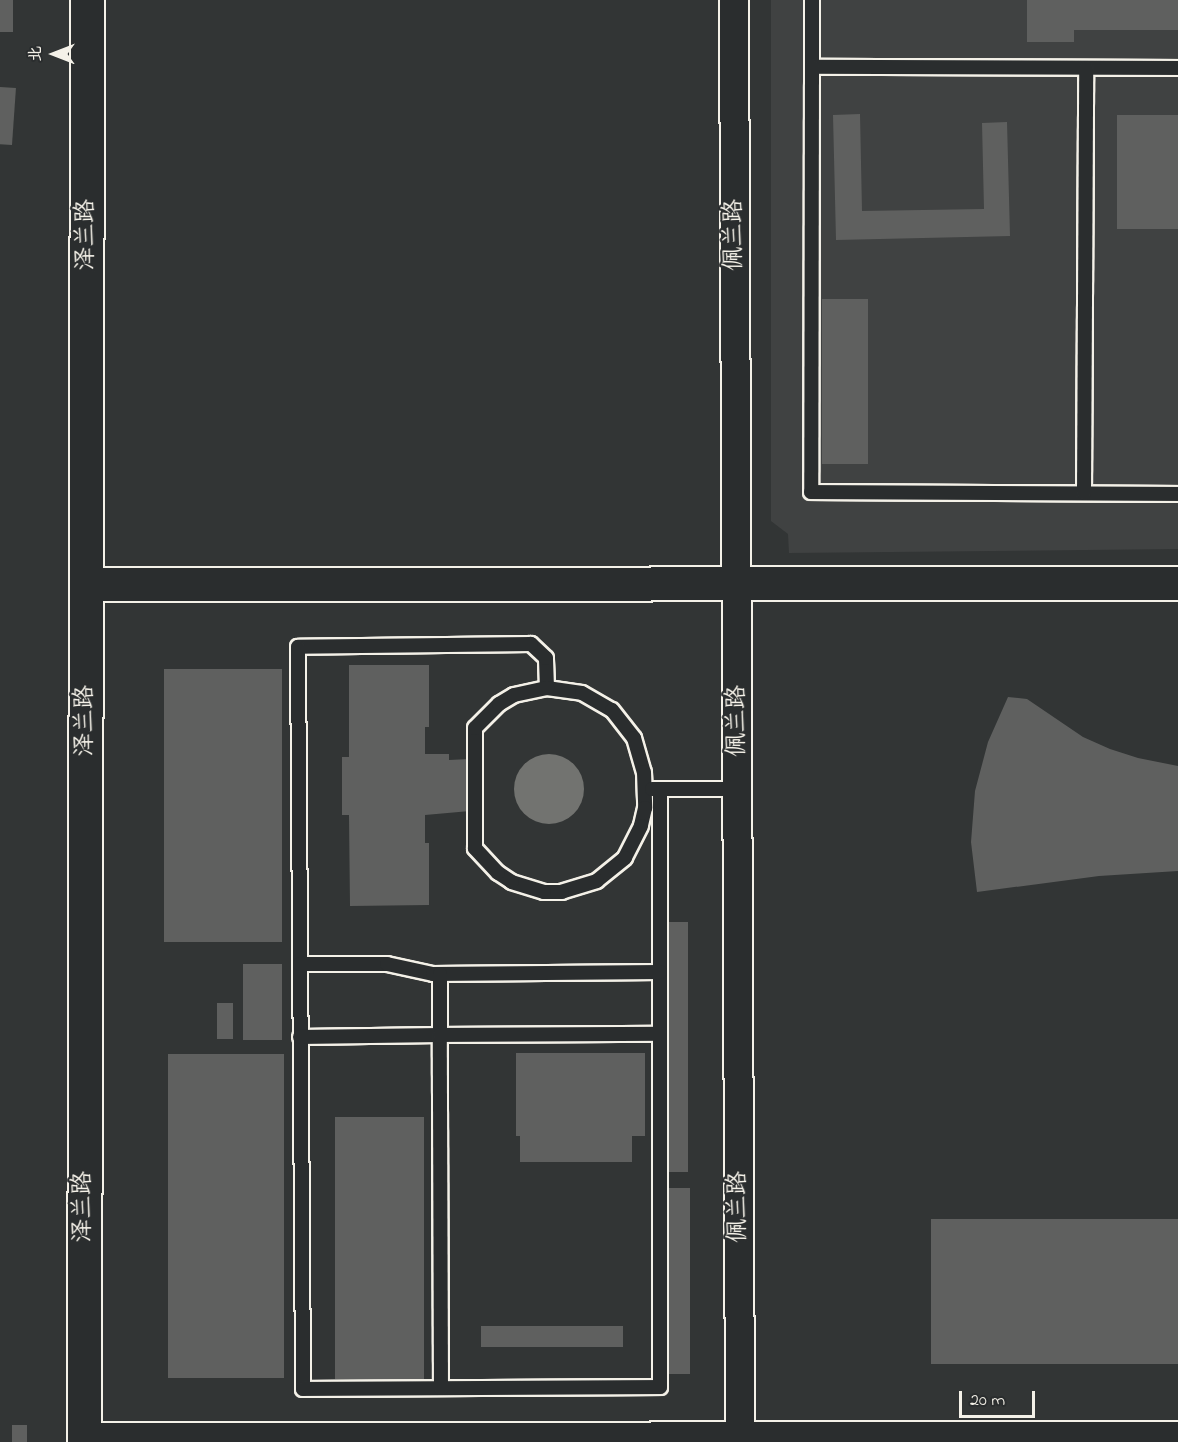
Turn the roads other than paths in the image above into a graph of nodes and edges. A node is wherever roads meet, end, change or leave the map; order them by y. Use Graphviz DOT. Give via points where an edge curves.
graph roads {
  1 [pos="87,0"];
  2 [pos="734,0"];
  3 [pos="812,0"];
  4 [pos="812,67"];
  5 [pos="1086,68"];
  6 [pos="1178,68"];
  7 [pos="1084,494"];
  8 [pos="1178,494"];
  9 [pos="1178,583"];
  10 [pos="86,584"];
  11 [pos="737,584"];
  12 [pos="547,688"];
  13 [pos="644,789"];
  14 [pos="660,789"];
  15 [pos="738,789"];
  16 [pos="300,964"];
  17 [pos="660,972"];
  18 [pos="440,974"];
  19 [pos="660,1034"];
  20 [pos="440,1035"];
  21 [pos="300,1036"];
  22 [pos="441,1388"];
  23 [pos="1178,1436"];
  24 [pos="84,1440"];
  25 [pos="740,1440"];
  1 -- 10 [label="street, 泽兰路"];
  2 -- 11 [label="street, 佩兰路"];
  3 -- 4 [label="lane"];
  4 -- 5 [label="lane"];
  4 -- 7 [label="lane" via="811,492"];
  5 -- 6 [label="lane"];
  5 -- 7 [label="lane"];
  7 -- 8 [label="lane"];
  9 -- 11 [label="street"];
  10 -- 11 [label="street"];
  10 -- 24 [label="street, 泽兰路"];
  11 -- 15 [label="street, 佩兰路"];
  12 -- 13 [label="lane" via="564,688 598,700 625,723 640,754"];
  12 -- 13 [label="lane" via="514,695 475,728 475,848 485,861 512,882 544,892 562,892 597,881 625,858 635,843 645,808"];
  12 -- 16 [label="lane" via="546,658 531,644 298,647"];
  13 -- 14 [label="lane"];
  14 -- 15 [label="lane"];
  14 -- 17 [label="lane"];
  15 -- 25 [label="street, 佩兰路"];
  16 -- 18 [label="lane" via="387,964"];
  16 -- 21 [label="lane"];
  17 -- 18 [label="lane"];
  17 -- 19 [label="lane"];
  18 -- 20 [label="lane"];
  19 -- 20 [label="lane"];
  19 -- 22 [label="lane" via="660,1387"];
  20 -- 21 [label="lane"];
  20 -- 22 [label="lane"];
  21 -- 22 [label="lane" via="303,1389"];
  23 -- 25 [label="street"];
  24 -- 25 [label="street"];
}
